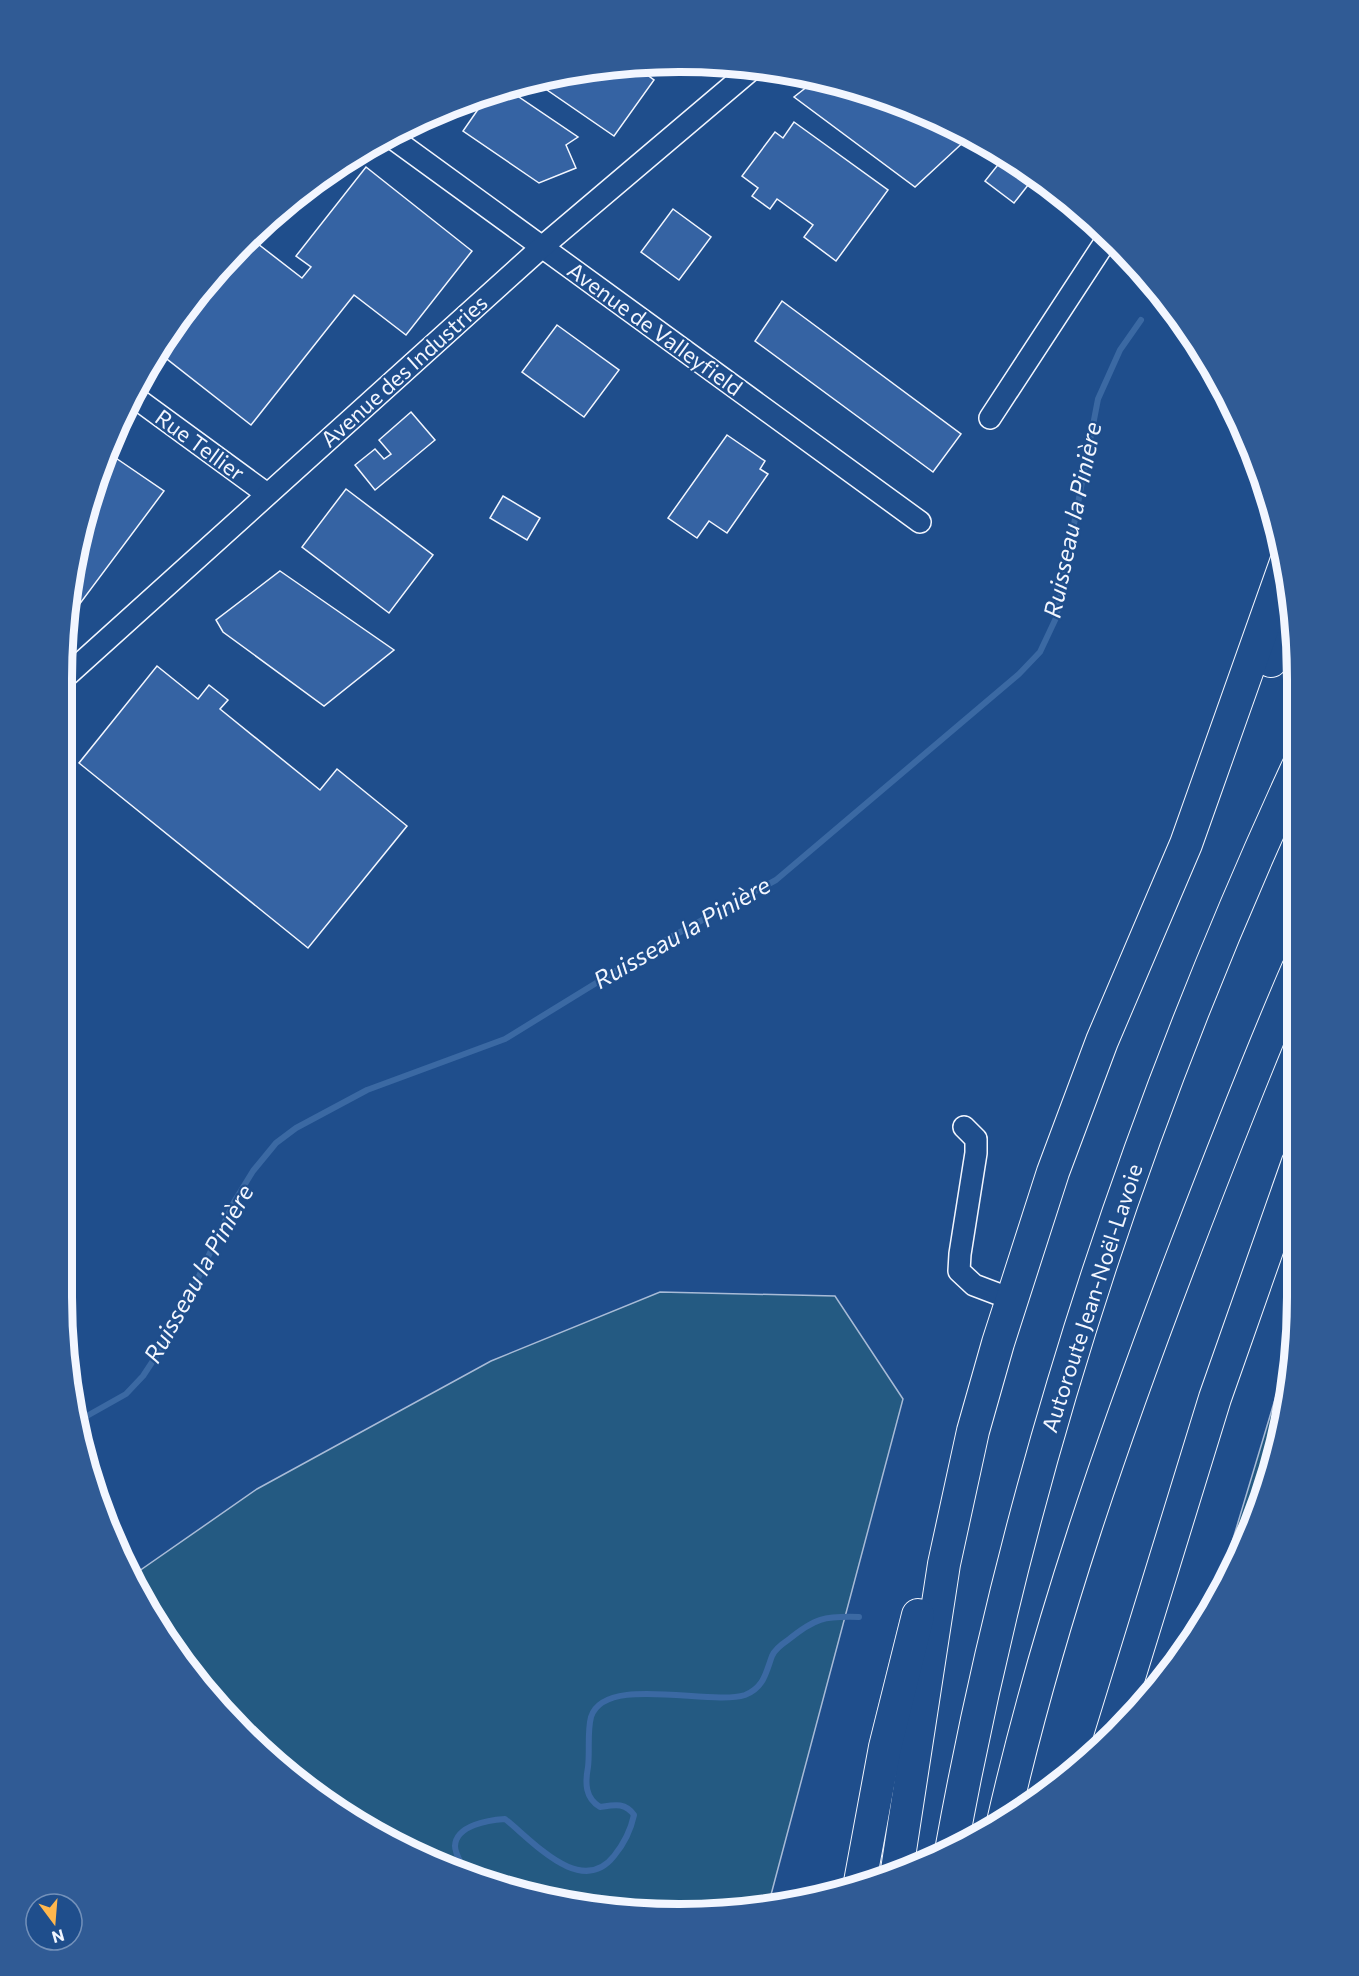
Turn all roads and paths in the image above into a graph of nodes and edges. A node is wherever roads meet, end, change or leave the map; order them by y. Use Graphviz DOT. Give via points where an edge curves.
graph roads {
  1 [pos="744,76"];
  2 [pos="398,141"];
  3 [pos="1103,245"];
  4 [pos="542,247"];
  5 [pos="140,401"];
  6 [pos="990,418"];
  7 [pos="267,494"];
  8 [pos="920,522"];
  9 [pos="1279,582"];
  10 [pos="1285,632"];
  11 [pos="72,671"];
  12 [pos="1287,791"];
  13 [pos="1186,844"];
  14 [pos="1287,995"];
  15 [pos="964,1127"];
  16 [pos="1287,1191"];
  17 [pos="1011,1299"];
  18 [pos="973,1431"];
  19 [pos="1116,1718"];
  20 [pos="1006,1809"];
  21 [pos="954,1838"];
  22 [pos="898,1863"];
  23 [pos="861,1876"];
  1 -- 4 [label="street, Avenue des Industries"];
  2 -- 4 [label="street, Avenue de Valleyfield"];
  3 -- 6 [label="street"];
  4 -- 7 [label="street, Avenue des Industries"];
  4 -- 8 [label="street, Avenue de Valleyfield"];
  5 -- 7 [label="street, Rue Tellier"];
  7 -- 11 [label="street, Avenue des Industries"];
  9 -- 13 [label="highway"];
  10 -- 13 [label="highway"];
  12 -- 21 [label="highway, Autoroute Jean-Noël-Lavoie" via="1173,1061 1082,1316 1001,1607"];
  13 -- 17 [label="highway" via="1102,1041"];
  14 -- 20 [label="highway" via="1214,1175 1100,1480 1040,1677"];
  15 -- 17 [label="street" via="976,1139 976,1153 959,1271 974,1285"];
  16 -- 19 [label="highway" via="1203,1437"];
  17 -- 18 [label="highway"];
  18 -- 22 [label="highway" via="945,1564"];
  18 -- 23 [label="highway" via="959,1468 900,1684"];
}
